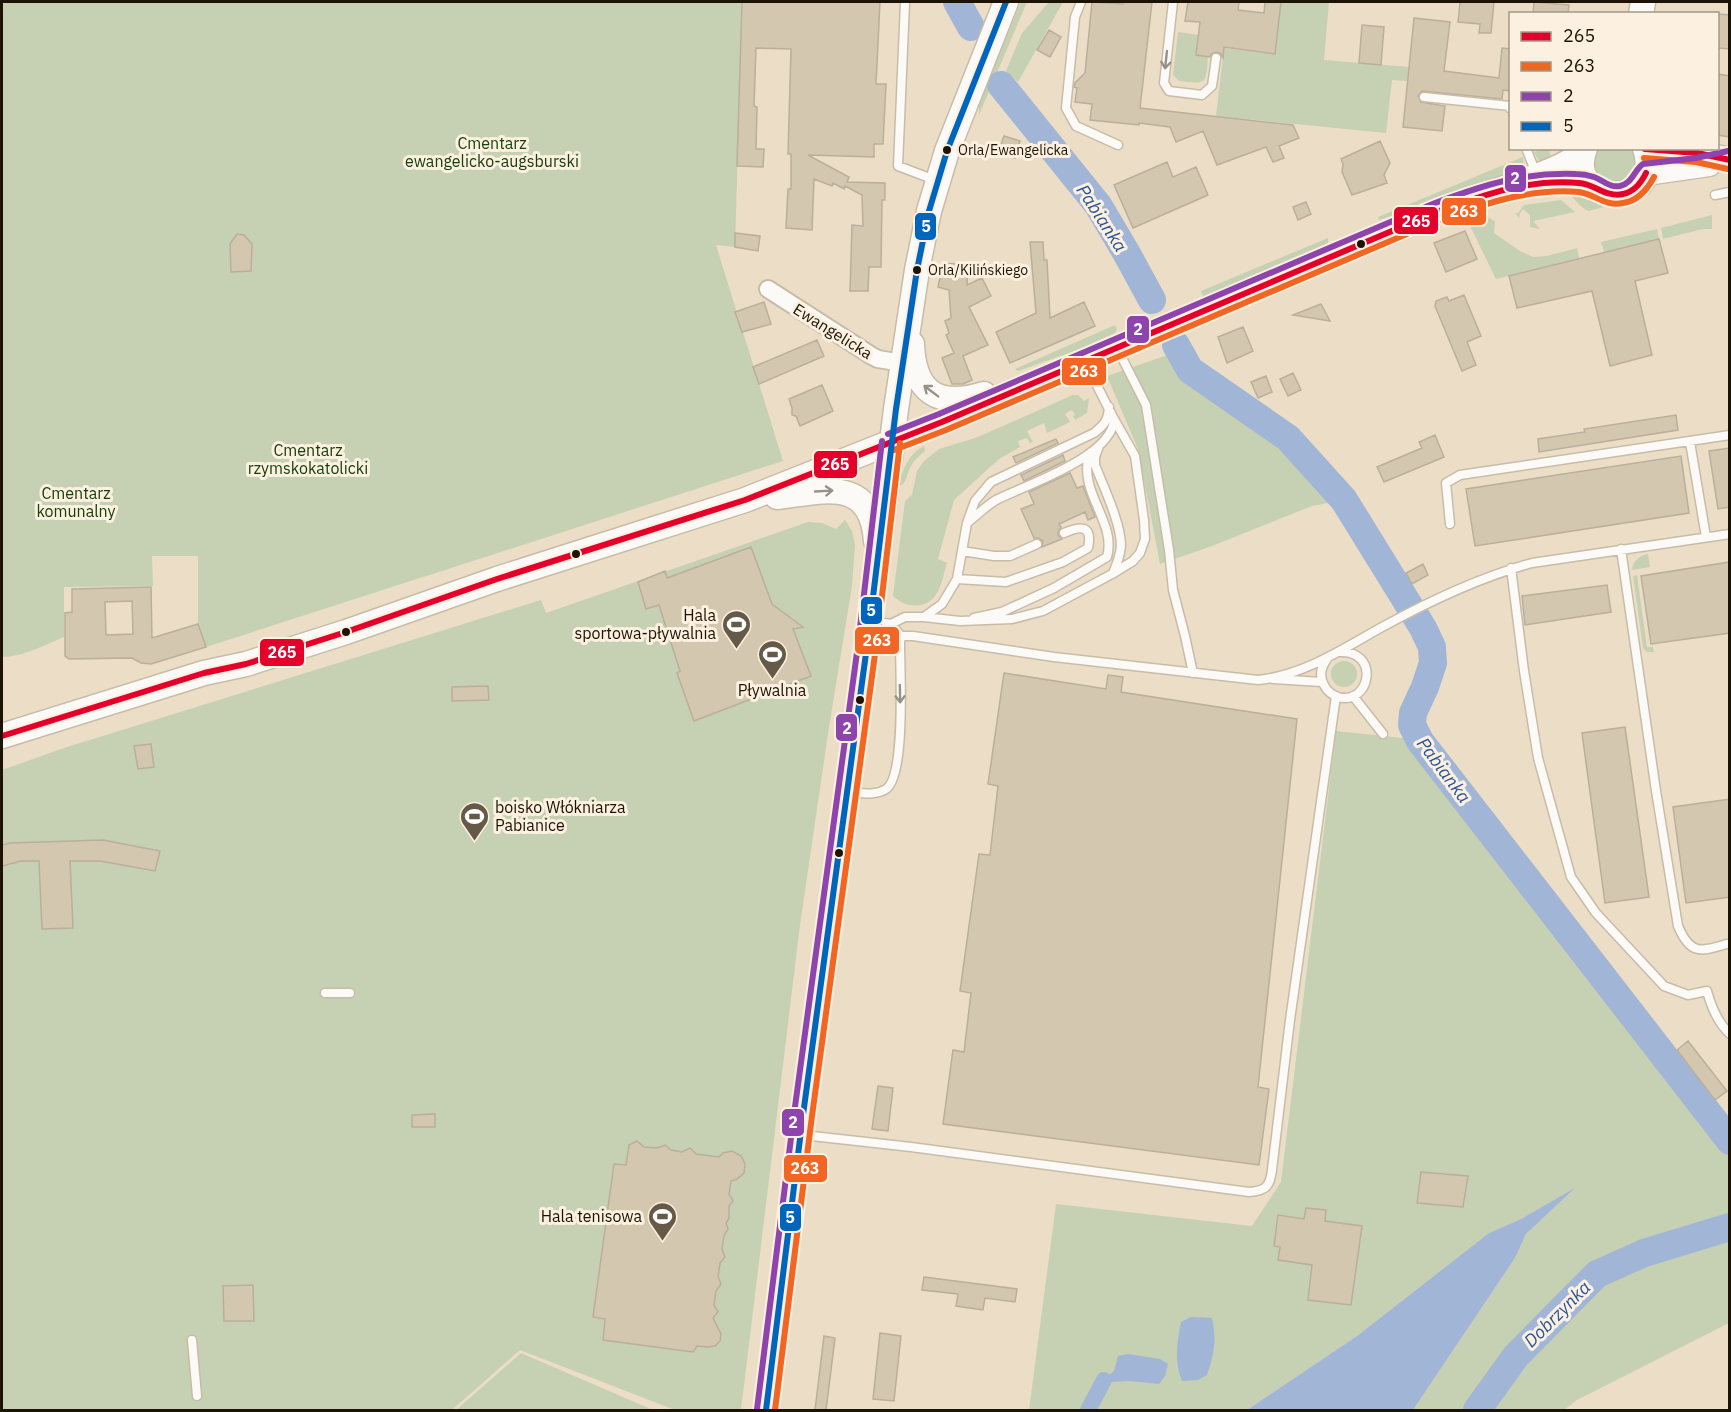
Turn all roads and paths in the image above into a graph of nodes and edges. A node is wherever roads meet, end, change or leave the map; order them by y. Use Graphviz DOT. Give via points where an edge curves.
graph roads {
  1 [pos="905,2"];
  2 [pos="1081,2"];
  3 [pos="1173,2"];
  4 [pos="1002,11"];
  5 [pos="1216,58"];
  6 [pos="1424,97"];
  7 [pos="1509,106"];
  8 [pos="1118,145"];
  9 [pos="1527,150"];
  10 [pos="1585,150"];
  11 [pos="1646,150"];
  12 [pos="1666,150"];
  13 [pos="1730,160"];
  14 [pos="1646,173"];
  15 [pos="938,181"];
  16 [pos="1538,181"];
  17 [pos="1591,185"];
  18 [pos="1730,192"];
  19 [pos="1715,195"];
  20 [pos="768,290"];
  21 [pos="911,303"];
  22 [pos="1117,347"];
  23 [pos="902,363"];
  24 [pos="1076,365"];
  25 [pos="1109,407"];
  26 [pos="1114,419"];
  27 [pos="1730,435"];
  28 [pos="891,442"];
  29 [pos="1690,442"];
  30 [pos="1101,443"];
  31 [pos="1089,454"];
  32 [pos="745,500"];
  33 [pos="967,523"];
  34 [pos="1450,524"];
  35 [pos="1064,533"];
  36 [pos="1730,534"];
  37 [pos="1706,537"];
  38 [pos="1037,544"];
  39 [pos="1621,549"];
  40 [pos="962,552"];
  41 [pos="1511,568"];
  42 [pos="876,570"];
  43 [pos="1113,574"];
  44 [pos="957,579"];
  45 [pos="924,616"];
  46 [pos="960,621"];
  47 [pos="880,622"];
  48 [pos="901,636"];
  49 [pos="1338,652"];
  50 [pos="1327,659"];
  51 [pos="1194,673"];
  52 [pos="1270,679"];
  53 [pos="1322,682"];
  54 [pos="1336,696"];
  55 [pos="1353,696"];
  56 [pos="1383,734"];
  57 [pos="2,736"];
  58 [pos="847,792"];
  59 [pos="1730,943"];
  60 [pos="325,993"];
  61 [pos="350,993"];
  62 [pos="1730,1034"];
  63 [pos="801,1135"];
  64 [pos="192,1340"];
  65 [pos="197,1396"];
  66 [pos="766,1410"];
  1 -- 15 [label="lane" via="898,166"];
  2 -- 8 [label="lane" via="1066,108 1076,126"];
  3 -- 5 [label="lane, one-way" via="1164,82 1170,91 1202,95 1212,86"];
  4 -- 15 [label="main road"];
  6 -- 7 [label="lane"];
  9 -- 16 [label="lane"];
  10 -- 16 [label="main road"];
  10 -- 17 [label="main road" via="1582,169"];
  11 -- 14 [label="main road"];
  12 -- 13 [label="main road"];
  13 -- 14 [label="main road"];
  14 -- 17 [label="main road" via="1642,182 1627,193 1608,195"];
  15 -- 21 [label="main road"];
  16 -- 17 [label="main road"];
  16 -- 22 [label="main road" via="1439,211"];
  18 -- 19 [label="lane"];
  20 -- 23 [label="street, Ewangelicka" via="872,356"];
  21 -- 23 [label="main road"];
  24 -- 21 [label="main road, one-way" via="969,399 944,399 927,390 918,377 912,349"];
  22 -- 24 [label="main road"];
  22 -- 51 [label="lane" via="1146,405 1173,590"];
  23 -- 28 [label="main road"];
  24 -- 25 [label="lane"];
  24 -- 28 [label="main road"];
  25 -- 26 [label="lane"];
  25 -- 33 [label="lane" via="1105,424 1094,433 991,482 975,501"];
  26 -- 30 [label="lane" via="1110,434"];
  26 -- 43 [label="lane" via="1135,456 1144,539 1133,561"];
  27 -- 29 [label="lane"];
  28 -- 32 [label="main road"];
  28 -- 42 [label="main road"];
  29 -- 34 [label="lane" via="1460,475 1446,483"];
  29 -- 37 [label="lane"];
  30 -- 31 [label="lane"];
  30 -- 43 [label="lane" via="1095,465 1120,535 1119,560"];
  31 -- 33 [label="lane" via="992,502"];
  31 -- 46 [label="lane" via="1085,467 1108,535 1107,557 1002,612"];
  32 -- 42 [label="main road, one-way" via="819,491 848,493 864,506 872,520"];
  32 -- 57 [label="main road" via="246,664 204,673"];
  33 -- 40 [label="lane"];
  35 -- 44 [label="lane" via="1084,528 1089,533 1088,548 1063,562 1006,582"];
  36 -- 37 [label="lane"];
  37 -- 39 [label="lane"];
  38 -- 40 [label="lane" via="1010,556"];
  39 -- 41 [label="lane"];
  39 -- 59 [label="lane" via="1678,926 1691,947 1700,950"];
  40 -- 44 [label="lane"];
  41 -- 49 [label="lane" via="1402,617"];
  41 -- 62 [label="lane" via="1538,758 1571,877 1596,913 1664,986 1688,995 1707,991 1711,1005"];
  42 -- 47 [label="main road"];
  43 -- 46 [label="lane" via="1042,611 1012,619"];
  44 -- 45 [label="lane" via="942,604"];
  45 -- 46 [label="lane"];
  45 -- 47 [label="lane"];
  47 -- 48 [label="lane"];
  47 -- 58 [label="main road"];
  48 -- 51 [label="lane"];
  48 -- 58 [label="lane, one-way" via="901,718 896,771 890,786 880,792"];
  49 -- 50 [label="lane"];
  49 -- 55 [label="lane" via="1355,654 1366,667 1365,684"];
  50 -- 52 [label="lane"];
  50 -- 53 [label="lane" via="1321,670"];
  51 -- 52 [label="lane"];
  52 -- 53 [label="lane"];
  53 -- 54 [label="lane"];
  54 -- 55 [label="lane"];
  54 -- 63 [label="lane" via="1271,1180 1260,1192"];
  55 -- 56 [label="lane"];
  58 -- 63 [label="main road"];
  60 -- 61 [label="lane"];
  63 -- 66 [label="main road"];
  64 -- 65 [label="lane"];
}
